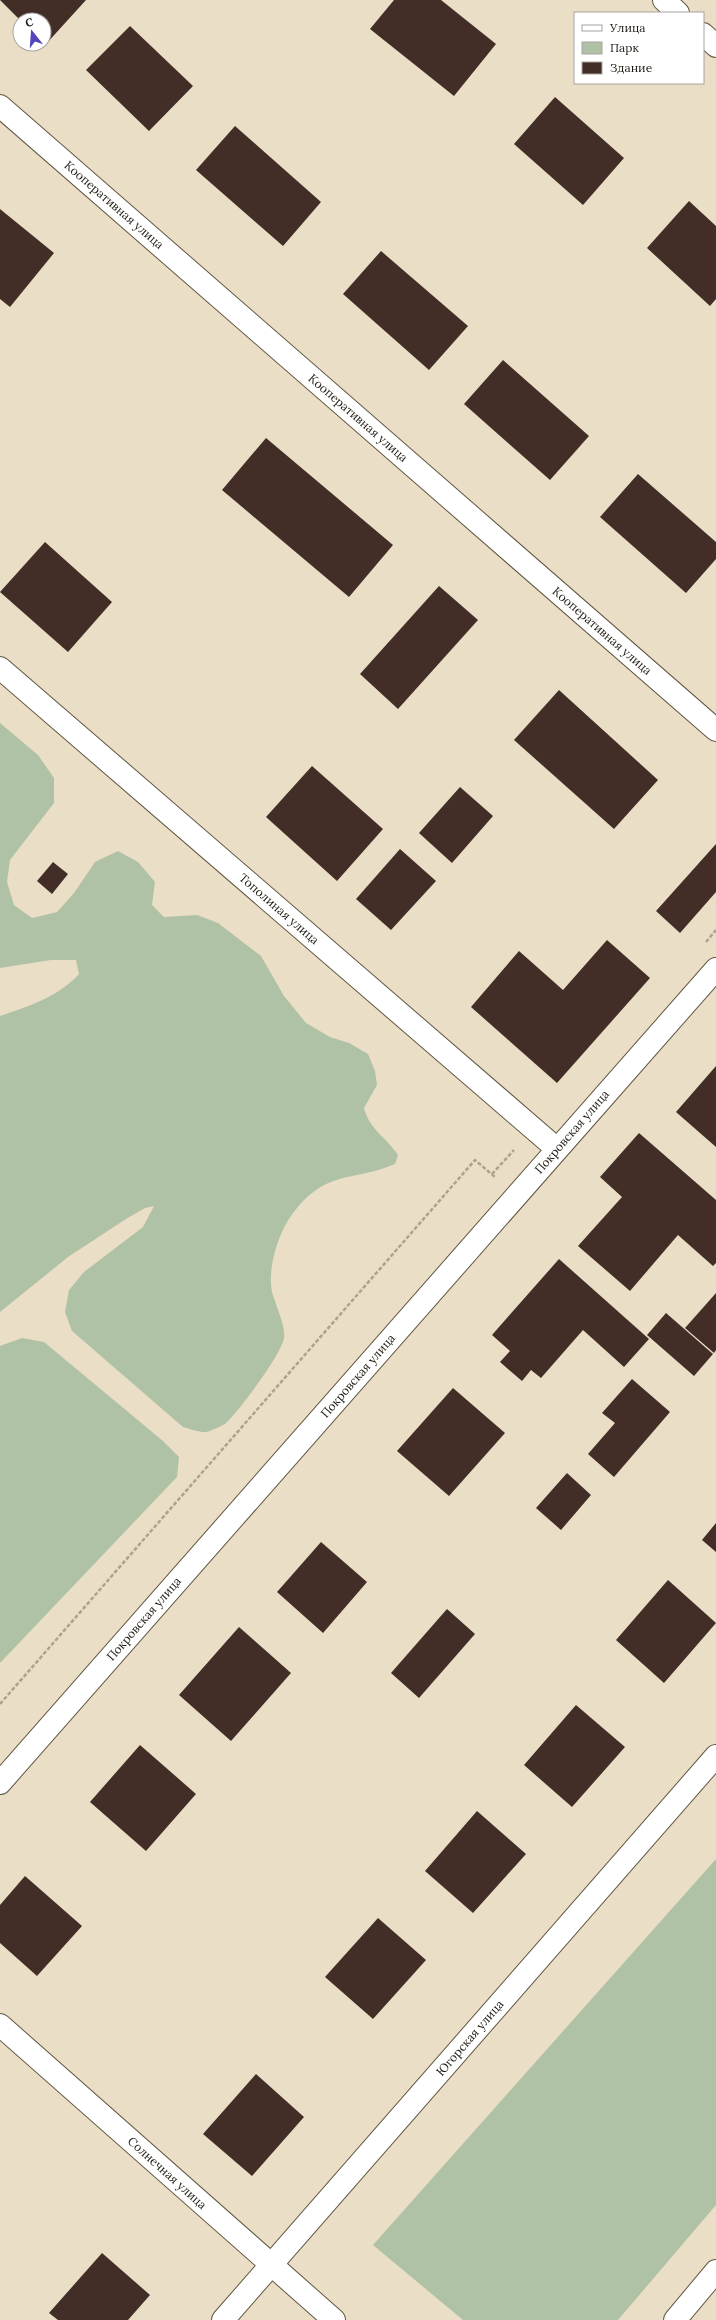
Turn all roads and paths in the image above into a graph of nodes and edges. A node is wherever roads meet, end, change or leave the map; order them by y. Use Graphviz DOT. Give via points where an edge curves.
graph roads {
  1 [pos="664,0"];
  2 [pos="677,12"];
  3 [pos="704,35"];
  4 [pos="716,46"];
  5 [pos="0,106"];
  6 [pos="0,668"];
  7 [pos="716,730"];
  8 [pos="716,969"];
  9 [pos="557,1149"];
  10 [pos="475,1160"];
  11 [pos="0,1704"];
  12 [pos="716,1756"];
  13 [pos="0,1782"];
  14 [pos="0,2025"];
  15 [pos="272,2266"];
  16 [pos="716,2271"];
  17 [pos="223,2320"];
  18 [pos="334,2320"];
  19 [pos="675,2320"];
  1 -- 2 [label="street"];
  3 -- 4 [label="street"];
  5 -- 7 [label="street, Кооперативная улица"];
  6 -- 9 [label="street, Тополиная улица"];
  8 -- 9 [label="street, Покровская улица"];
  9 -- 13 [label="street, Покровская улица"];
  10 -- 11 [label="path"];
  12 -- 15 [label="street, Югорская улица"];
  14 -- 15 [label="street, Солнечная улица"];
  15 -- 17 [label="street, Югорская улица"];
  15 -- 18 [label="street, Солнечная улица"];
  16 -- 19 [label="street"];
}
